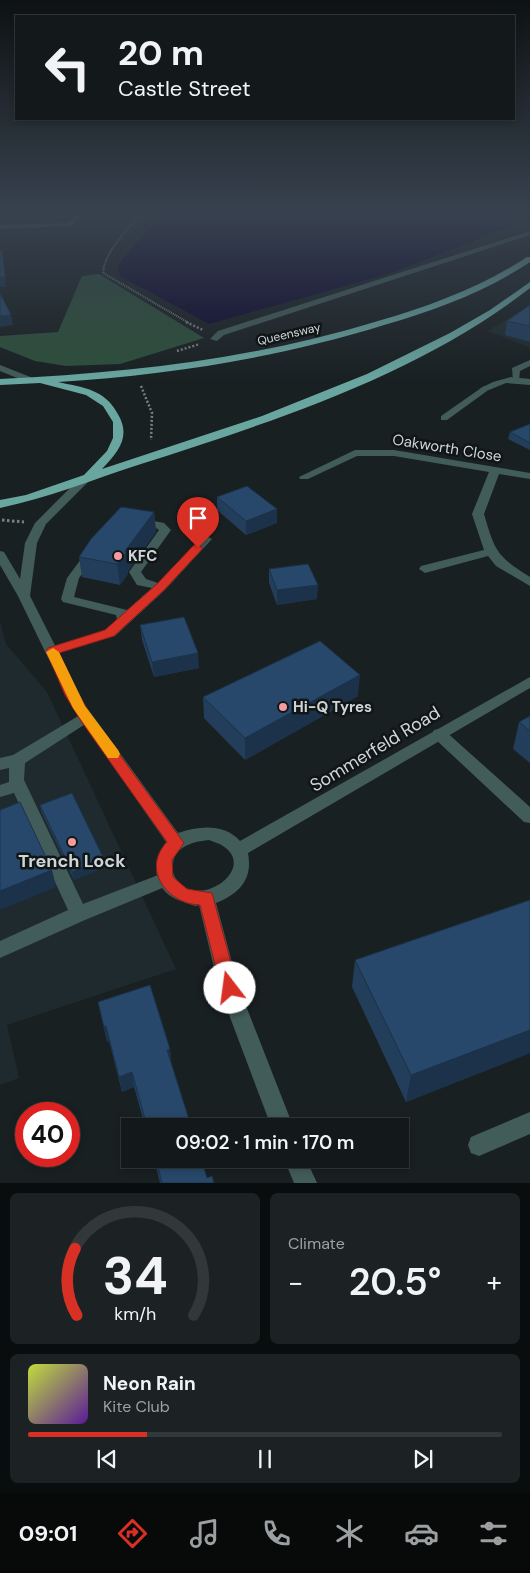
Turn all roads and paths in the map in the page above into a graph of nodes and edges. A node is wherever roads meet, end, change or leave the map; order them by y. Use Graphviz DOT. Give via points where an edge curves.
graph roads {
  1 [pos="103,270"];
  2 [pos="415,270"];
  3 [pos="510,270"];
  4 [pos="530,284"];
  5 [pos="202,330"];
  6 [pos="214,339"];
  7 [pos="530,363"];
  8 [pos="0,368"];
  9 [pos="516,378"];
  10 [pos="35,380"];
  11 [pos="0,382"];
  12 [pos="530,382"];
  13 [pos="444,418"];
  14 [pos="494,471"];
  15 [pos="530,476"];
  16 [pos="304,477"];
  17 [pos="86,478"];
  18 [pos="0,504"];
  19 [pos="124,521"];
  20 [pos="206,538"];
  21 [pos="98,545"];
  22 [pos="491,552"];
  23 [pos="0,555"];
  24 [pos="425,569"];
  25 [pos="530,582"];
  26 [pos="161,587"];
  27 [pos="24,596"];
  28 [pos="124,621"];
  29 [pos="52,651"];
  30 [pos="530,682"];
  31 [pos="86,717"];
  32 [pos="439,734"];
  33 [pos="17,760"];
  34 [pos="0,764"];
  35 [pos="19,785"];
  36 [pos="0,791"];
  37 [pos="530,817"];
  38 [pos="176,843"];
  39 [pos="239,850"];
  40 [pos="166,879"];
  41 [pos="206,898"];
  42 [pos="79,914"];
  43 [pos="0,950"];
  44 [pos="279,1118"];
  45 [pos="530,1123"];
  46 [pos="479,1145"];
  47 [pos="299,1168"];
  48 [pos="306,1183"];
  1 -- 5 [label="path"];
  2 -- 6 [label="street" via="220,333"];
  3 -- 10 [label="highway, Queensway" via="426,309 300,346 161,371"];
  4 -- 17 [label="highway" via="516,296 418,355 338,390 242,428"];
  7 -- 9 [label="street" via="515,370"];
  8 -- 10 [label="street"];
  9 -- 12 [label="street"];
  9 -- 13 [label="street" via="484,389"];
  10 -- 11 [label="highway"];
  10 -- 17 [label="highway" via="90,393 107,404 118,422 118,438 112,452"];
  14 -- 15 [label="street, Oakworth Close"];
  14 -- 16 [label="street, Oakworth Close" via="394,453 355,453"];
  14 -- 22 [label="street" via="478,514"];
  17 -- 18 [label="highway" via="29,498"];
  17 -- 27 [label="street" via="42,523 31,543"];
  19 -- 26 [label="street" via="160,525 165,530 135,572 141,582"];
  20 -- 26 [label="street"];
  21 -- 28 [label="street" via="73,578 67,599 122,612"];
  22 -- 24 [label="street"];
  22 -- 25 [label="street" via="500,563"];
  23 -- 27 [label="street"];
  26 -- 28 [label="street"];
  27 -- 29 [label="street"];
  28 -- 29 [label="street" via="110,633"];
  29 -- 31 [label="street"];
  30 -- 32 [label="street, Sommerfeld Road"];
  31 -- 33 [label="street"];
  31 -- 38 [label="street"];
  32 -- 37 [label="street"];
  32 -- 39 [label="street, Sommerfeld Road"];
  33 -- 34 [label="street"];
  33 -- 35 [label="street" via="16,780"];
  35 -- 36 [label="street"];
  35 -- 42 [label="street"];
  38 -- 39 [label="street" via="210,833 222,836"];
  38 -- 40 [label="street" via="164,860"];
  39 -- 41 [label="street" via="242,870 238,880 230,889"];
  40 -- 41 [label="street" via="182,894"];
  40 -- 42 [label="street"];
  41 -- 44 [label="street" via="230,988"];
  42 -- 43 [label="street"];
  45 -- 46 [label="street"];
  47 -- 48 [label="street"];
}
